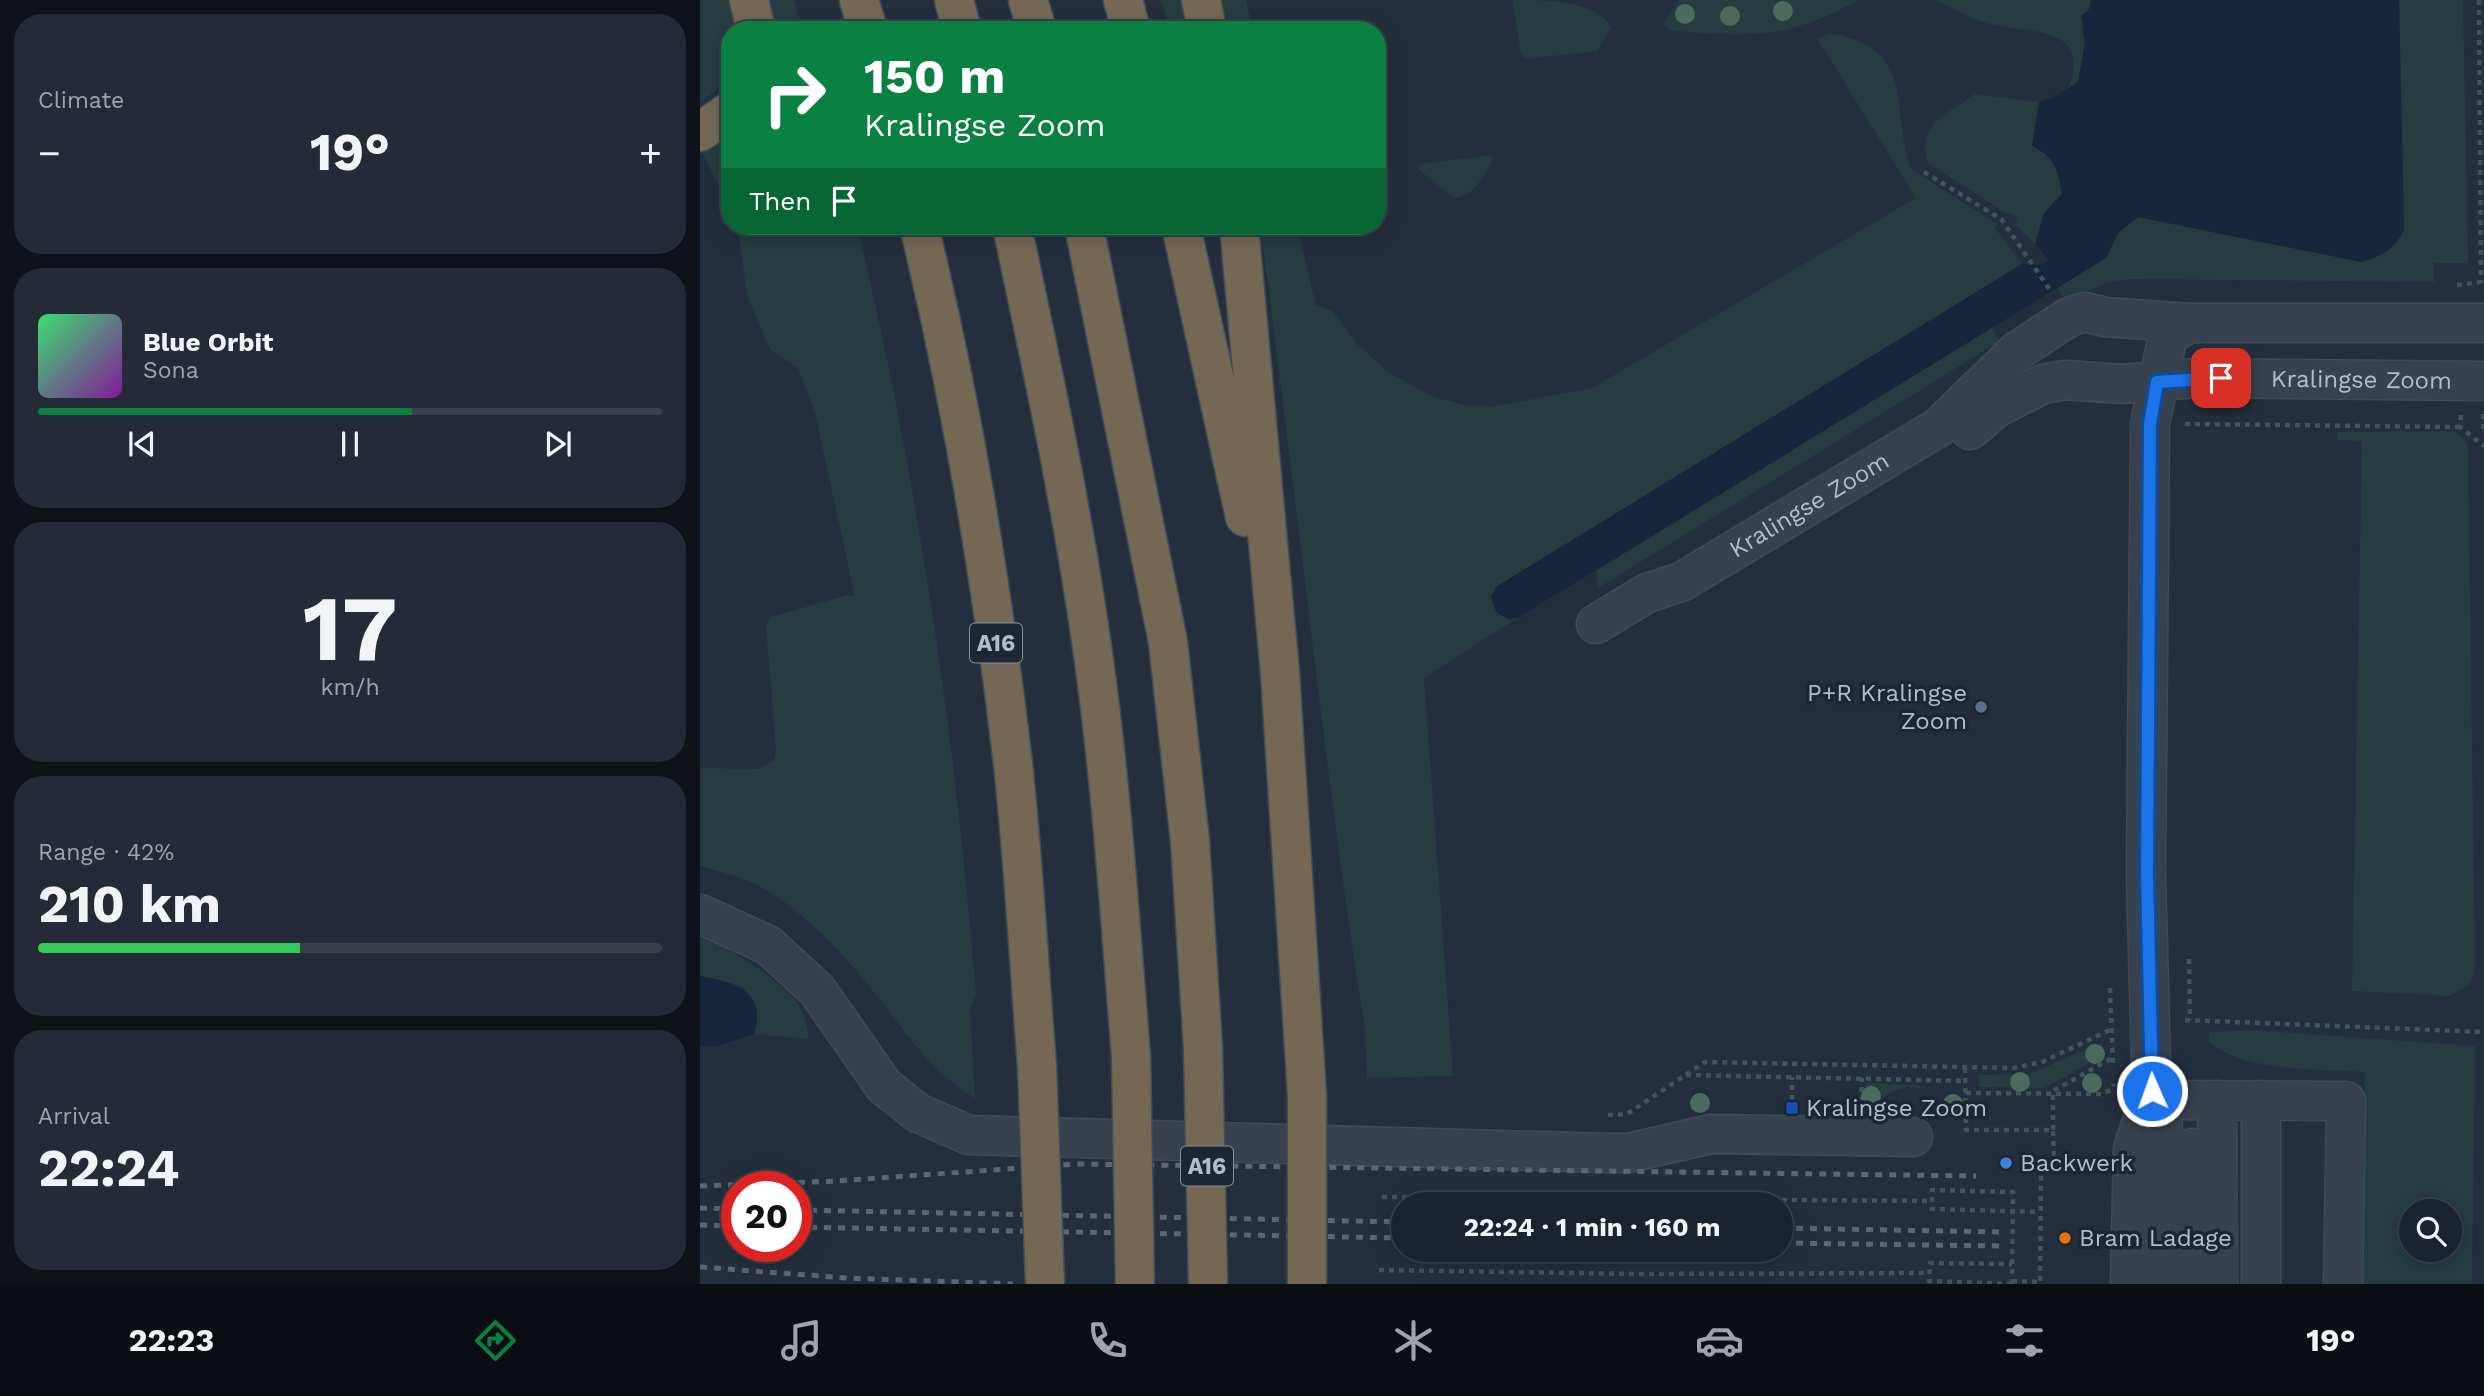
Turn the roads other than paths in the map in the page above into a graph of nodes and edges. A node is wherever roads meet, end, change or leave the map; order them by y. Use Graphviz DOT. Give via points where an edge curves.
graph roads {
  1 [pos="749,0"];
  2 [pos="859,0"];
  3 [pos="954,0"];
  4 [pos="1028,0"];
  5 [pos="1123,0"];
  6 [pos="1201,0"];
  7 [pos="754,21"];
  8 [pos="865,21"];
  9 [pos="960,21"];
  10 [pos="1034,21"];
  11 [pos="1129,21"];
  12 [pos="1206,21"];
  13 [pos="721,119"];
  14 [pos="700,132"];
  15 [pos="921,235"];
  16 [pos="1014,235"];
  17 [pos="1086,235"];
  18 [pos="1183,235"];
  19 [pos="1240,235"];
  20 [pos="2190,323"];
  21 [pos="2483,323"];
  22 [pos="2483,381"];
  23 [pos="2157,382"];
  24 [pos="1954,429"];
  25 [pos="1597,636"];
  26 [pos="1280,673"];
  27 [pos="700,914"];
  28 [pos="2175,1092"];
  29 [pos="2261,1100"];
  30 [pos="1913,1137"];
  31 [pos="1045,1284"];
  32 [pos="1135,1284"];
  33 [pos="1208,1284"];
  34 [pos="1307,1284"];
  35 [pos="2130,1284"];
  36 [pos="2160,1284"];
  37 [pos="2189,1284"];
  38 [pos="2218,1284"];
  39 [pos="2262,1284"];
  40 [pos="2343,1284"];
  1 -- 7 [label="highway"];
  2 -- 8 [label="highway"];
  3 -- 9 [label="highway"];
  4 -- 10 [label="highway"];
  5 -- 11 [label="highway"];
  6 -- 12 [label="highway"];
  13 -- 14 [label="highway"];
  15 -- 31 [label="highway, A16, bridge" via="972,491 1013,766 1037,1066"];
  16 -- 32 [label="highway, bridge" via="1050,403 1093,655 1131,1056"];
  17 -- 33 [label="highway, A16, bridge" via="1168,642 1190,842 1203,1048"];
  18 -- 26 [label="highway"];
  19 -- 26 [label="highway"];
  20 -- 21 [label="street, Kralingse Zoom"];
  20 -- 23 [label="street" via="2168,335"];
  20 -- 24 [label="street, Kralingse Zoom" via="2105,317 2017,369 1993,376"];
  22 -- 23 [label="street, Kralingse Zoom" via="2197,378"];
  23 -- 24 [label="street, Kralingse Zoom" via="2065,380 2043,384"];
  23 -- 28 [label="street, bridge" via="2150,424 2147,873"];
  24 -- 25 [label="street, Kralingse Zoom" via="1681,582 1647,593"];
  26 -- 34 [label="highway, bridge" via="1305,1037"];
  27 -- 30 [label="street" via="768,945 817,990 884,1086 918,1113 969,1135 1609,1153 1711,1135"];
  28 -- 29 [label="street"];
  28 -- 35 [label="street" via="2133,1148"];
  28 -- 36 [label="street"];
  28 -- 37 [label="street"];
  28 -- 38 [label="street"];
  29 -- 39 [label="street"];
  29 -- 40 [label="street" via="2346,1101"];
}
